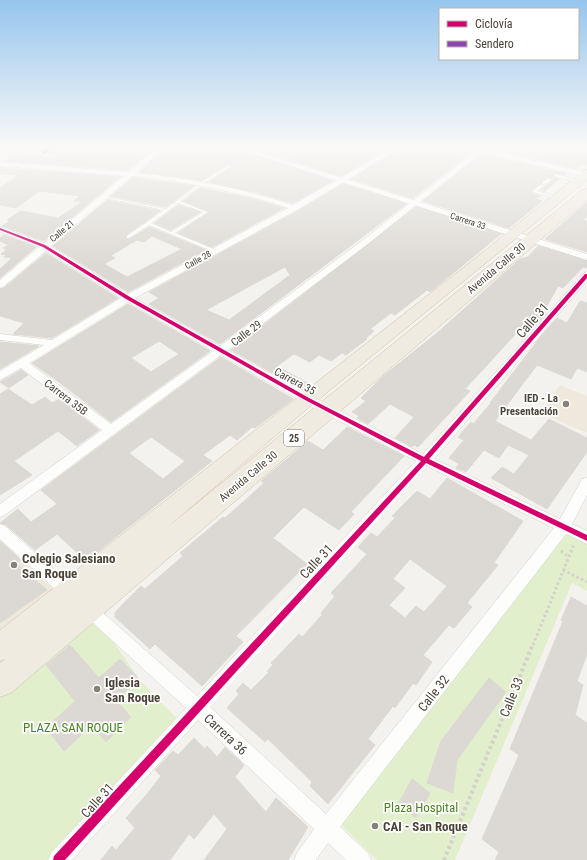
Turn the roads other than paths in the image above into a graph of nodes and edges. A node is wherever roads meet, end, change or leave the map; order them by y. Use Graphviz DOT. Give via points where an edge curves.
graph roads {
  1 [pos="115,187"];
  2 [pos="196,187"];
  3 [pos="221,187"];
  4 [pos="331,187"];
  5 [pos="362,187"];
  6 [pos="437,187"];
  7 [pos="539,187"];
  8 [pos="578,187"];
  9 [pos="580,187"];
  10 [pos="103,197"];
  11 [pos="558,198"];
  12 [pos="178,202"];
  13 [pos="416,204"];
  14 [pos="294,208"];
  15 [pos="167,210"];
  16 [pos="149,224"];
  17 [pos="0,229"];
  18 [pos="172,233"];
  19 [pos="128,237"];
  20 [pos="521,238"];
  21 [pos="44,246"];
  22 [pos="214,251"];
  23 [pos="587,257"];
  24 [pos="587,275"];
  25 [pos="0,285"];
  26 [pos="128,298"];
  27 [pos="0,337"];
  28 [pos="55,343"];
  29 [pos="221,352"];
  30 [pos="22,363"];
  31 [pos="0,376"];
  32 [pos="307,399"];
  33 [pos="328,409"];
  34 [pos="110,430"];
  35 [pos="425,460"];
  36 [pos="587,483"];
  37 [pos="0,511"];
  38 [pos="0,530"];
  39 [pos="576,533"];
  40 [pos="70,593"];
  41 [pos="89,610"];
  42 [pos="0,647"];
  43 [pos="0,682"];
  44 [pos="197,707"];
  45 [pos="327,828"];
  46 [pos="58,860"];
  47 [pos="304,860"];
  48 [pos="361,860"];
  1 -- 10 [label="street, Calle 21"];
  2 -- 12 [label="lane"];
  3 -- 14 [label="street"];
  4 -- 14 [label="street, Calle 28"];
  5 -- 13 [label="street, Carrera 33"];
  6 -- 13 [label="street, Calle 29"];
  7 -- 11 [label="lane" via="534,191"];
  8 -- 11 [label="highway, Avenida Calle 30 / 25"];
  9 -- 20 [label="highway, Avenida Calle 30 / 25"];
  10 -- 15 [label="lane"];
  10 -- 21 [label="street, Calle 21"];
  11 -- 20 [label="highway, Avenida Calle 30 / 25"];
  12 -- 15 [label="lane"];
  12 -- 18 [label="lane" via="206,212"];
  13 -- 20 [label="street, Carrera 33"];
  13 -- 29 [label="street, Calle 29"];
  14 -- 22 [label="street, Calle 28"];
  15 -- 16 [label="lane"];
  16 -- 18 [label="lane"];
  16 -- 19 [label="lane"];
  17 -- 21 [label="street, Carrera 35"];
  18 -- 22 [label="lane"];
  20 -- 23 [label="street, Carrera 33"];
  20 -- 32 [label="highway, Avenida Calle 30 / 25"];
  20 -- 33 [label="highway, Avenida Calle 30 / 25"];
  21 -- 25 [label="street, Calle 21"];
  21 -- 26 [label="street, Carrera 35"];
  22 -- 26 [label="street, Calle 28"];
  24 -- 35 [label="street, Calle 31"];
  26 -- 28 [label="street, Calle 28"];
  26 -- 29 [label="street, Carrera 35"];
  27 -- 28 [label="street"];
  28 -- 30 [label="street, Calle 28"];
  29 -- 32 [label="street, Carrera 35"];
  29 -- 34 [label="street, Calle 29"];
  30 -- 31 [label="street, Calle 28"];
  30 -- 34 [label="street, Carrera 35B"];
  32 -- 33 [label="street, Carrera 35"];
  32 -- 40 [label="highway, Avenida Calle 30 / 25"];
  33 -- 35 [label="street, Carrera 35"];
  33 -- 41 [label="highway, Avenida Calle 30 / 25"];
  34 -- 37 [label="street, Calle 29"];
  35 -- 39 [label="street, Carrera 35"];
  35 -- 44 [label="street, Calle 31"];
  36 -- 39 [label="street"];
  38 -- 40 [label="street, Carrera 36"];
  39 -- 45 [label="street, Calle 32"];
  40 -- 41 [label="street, Carrera 36"];
  40 -- 42 [label="highway, Avenida Calle 30 / 25"];
  41 -- 43 [label="highway, Avenida Calle 30 / 25"];
  41 -- 44 [label="street, Carrera 36"];
  44 -- 45 [label="street, Carrera 36"];
  44 -- 46 [label="street, Calle 31"];
  45 -- 47 [label="street, Calle 32"];
  45 -- 48 [label="street, Carrera 36"];
}
